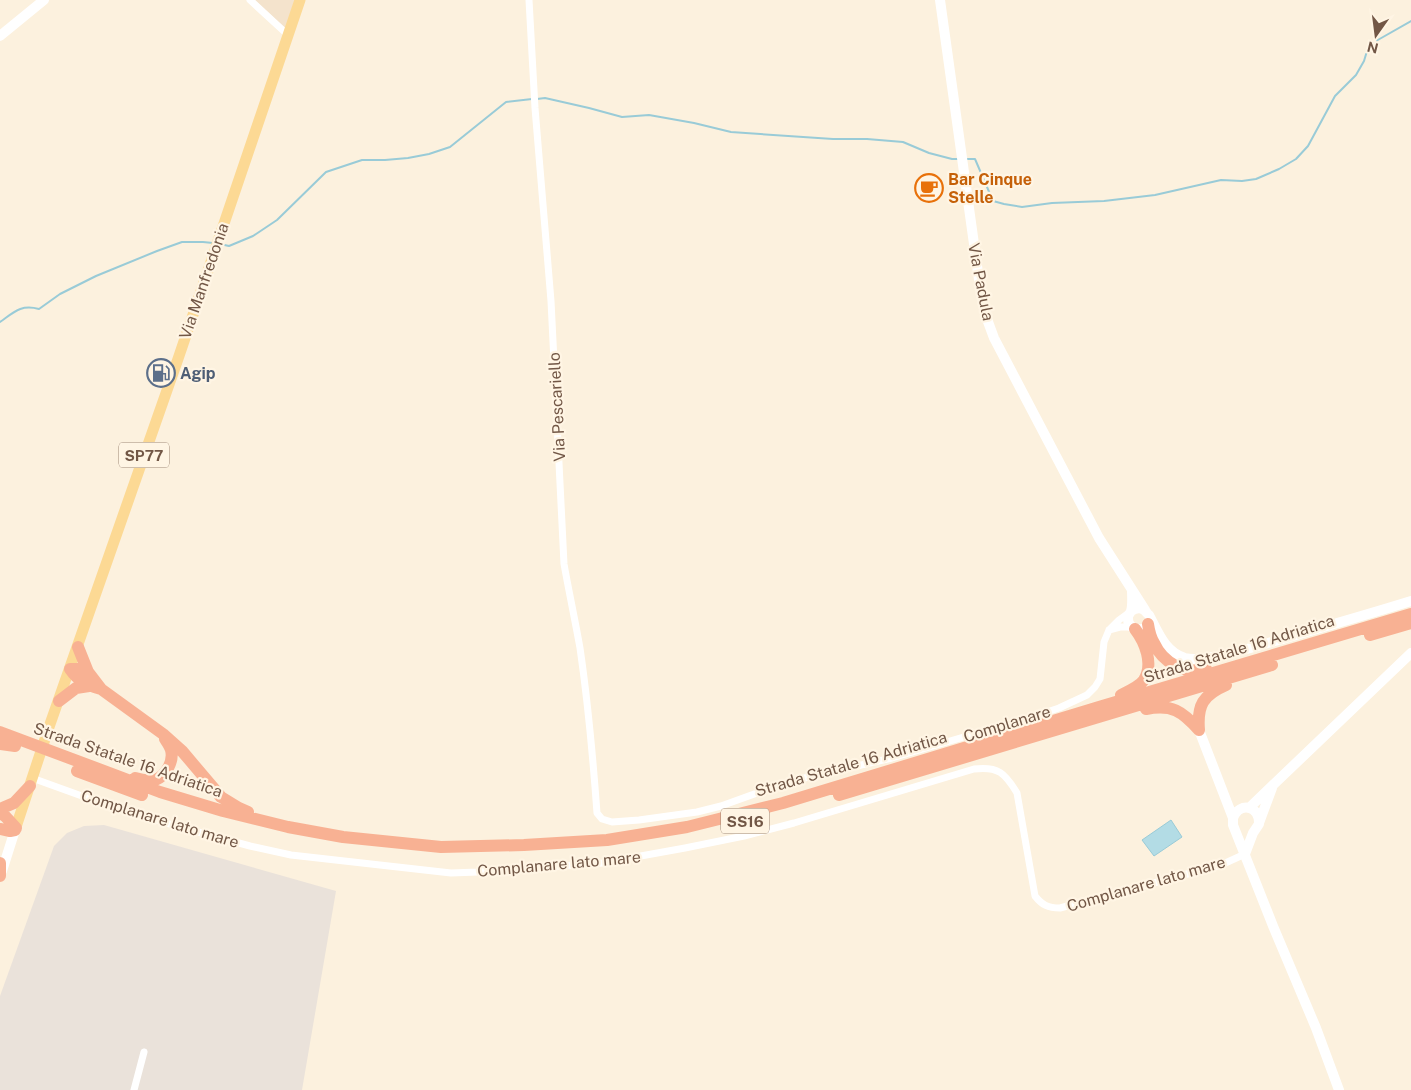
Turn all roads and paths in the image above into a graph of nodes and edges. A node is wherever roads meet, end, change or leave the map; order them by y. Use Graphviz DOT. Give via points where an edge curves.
graph roads {
  1 [pos="44,0"];
  2 [pos="250,0"];
  3 [pos="529,0"];
  4 [pos="940,0"];
  5 [pos="297,2"];
  6 [pos="288,35"];
  7 [pos="0,36"];
  8 [pos="1132,590"];
  9 [pos="1411,601"];
  10 [pos="1131,611"];
  11 [pos="1411,614"];
  12 [pos="1147,616"];
  13 [pos="1411,623"];
  14 [pos="1133,628"];
  15 [pos="1109,630"];
  16 [pos="78,647"];
  17 [pos="1411,653"];
  18 [pos="1263,663"];
  19 [pos="70,669"];
  20 [pos="88,672"];
  21 [pos="95,687"];
  22 [pos="59,701"];
  23 [pos="1100,711"];
  24 [pos="1199,730"];
  25 [pos="0,732"];
  26 [pos="163,734"];
  27 [pos="0,742"];
  28 [pos="17,743"];
  29 [pos="68,762"];
  30 [pos="105,772"];
  31 [pos="31,782"];
  32 [pos="1274,784"];
  33 [pos="0,809"];
  34 [pos="0,813"];
  35 [pos="597,813"];
  36 [pos="1239,816"];
  37 [pos="288,827"];
  38 [pos="1256,828"];
  39 [pos="0,829"];
  40 [pos="16,829"];
  41 [pos="1245,854"];
  42 [pos="0,863"];
  43 [pos="0,876"];
  44 [pos="144,1052"];
  45 [pos="134,1090"];
  46 [pos="1339,1090"];
  1 -- 7 [label="street"];
  2 -- 6 [label="street"];
  3 -- 35 [label="street, Via Pescariello" via="551,301 564,564 590,723"];
  4 -- 8 [label="street, Via Padula" via="980,287 991,332 1100,538"];
  5 -- 6 [label="main road, Via Manfredonia / SP77"];
  6 -- 16 [label="main road, Via Manfredonia / SP77"];
  8 -- 10 [label="street"];
  8 -- 12 [label="street, Via Padula"];
  9 -- 12 [label="street, Via Padula" via="1227,654 1196,659 1175,654"];
  10 -- 12 [label="street" via="1140,608"];
  10 -- 14 [label="street" via="1128,621"];
  10 -- 15 [label="street"];
  11 -- 18 [label="highway, Strada Statale 16 Adriatica / SS16"];
  12 -- 14 [label="street" via="1144,628"];
  12 -- 18 [label="highway" via="1154,644 1166,660 1178,668 1190,671 1231,662"];
  13 -- 18 [label="highway, Strada Statale 16 Adriatica / SS16"];
  14 -- 15 [label="street"];
  14 -- 23 [label="highway" via="1146,645 1147,673 1143,681"];
  15 -- 35 [label="street, Complanare" via="1104,642 1100,679 1095,688 1088,695 1059,708 696,812 612,822 602,819"];
  16 -- 19 [label="main road, SP77"];
  16 -- 20 [label="highway"];
  17 -- 32 [label="street"];
  18 -- 23 [label="highway, Strada Statale 16 Adriatica / SS16"];
  18 -- 24 [label="highway" via="1214,690 1206,698 1199,712"];
  19 -- 20 [label="highway"];
  19 -- 21 [label="highway" via="75,678"];
  19 -- 22 [label="main road, SP77"];
  20 -- 21 [label="highway"];
  21 -- 22 [label="highway" via="76,688"];
  21 -- 26 [label="highway"];
  22 -- 31 [label="main road, SP77"];
  23 -- 24 [label="highway" via="1167,707 1184,715"];
  23 -- 29 [label="highway, Strada Statale 16 Adriatica / SS16" via="785,811 688,835 606,848 524,854 440,855 342,846 287,835 221,820 156,800"];
  23 -- 37 [label="highway, Strada Statale 16 Adriatica / SS16" via="783,803 687,827 607,840 441,846 343,837"];
  24 -- 36 [label="street" via="1226,801"];
  25 -- 28 [label="highway, Strada Statale 16 Adriatica / SS16"];
  26 -- 30 [label="highway" via="171,750 170,763 166,772 157,779 146,781"];
  26 -- 37 [label="highway" via="222,796 239,808"];
  27 -- 28 [label="highway"];
  28 -- 29 [label="highway, Strada Statale 16 Adriatica / SS16"];
  29 -- 30 [label="highway, Strada Statale 16 Adriatica / SS16"];
  30 -- 37 [label="highway, Strada Statale 16 Adriatica / SS16" via="214,809"];
  31 -- 33 [label="highway" via="14,803"];
  31 -- 40 [label="main road, SP77"];
  31 -- 41 [label="street, Complanare lato mare" via="176,826 291,855 478,872 602,863 744,836 986,767 999,771 1017,793 1035,896 1049,908 1060,908 1221,865"];
  32 -- 36 [label="street"];
  32 -- 38 [label="street"];
  34 -- 40 [label="highway"];
  36 -- 38 [label="street" via="1253,810 1258,816"];
  36 -- 38 [label="street" via="1237,831 1245,834"];
  36 -- 41 [label="street"];
  38 -- 41 [label="street"];
  39 -- 40 [label="highway"];
  40 -- 43 [label="street, SP77"];
  41 -- 46 [label="street"];
  42 -- 43 [label="highway"];
  44 -- 45 [label="street"];
}
